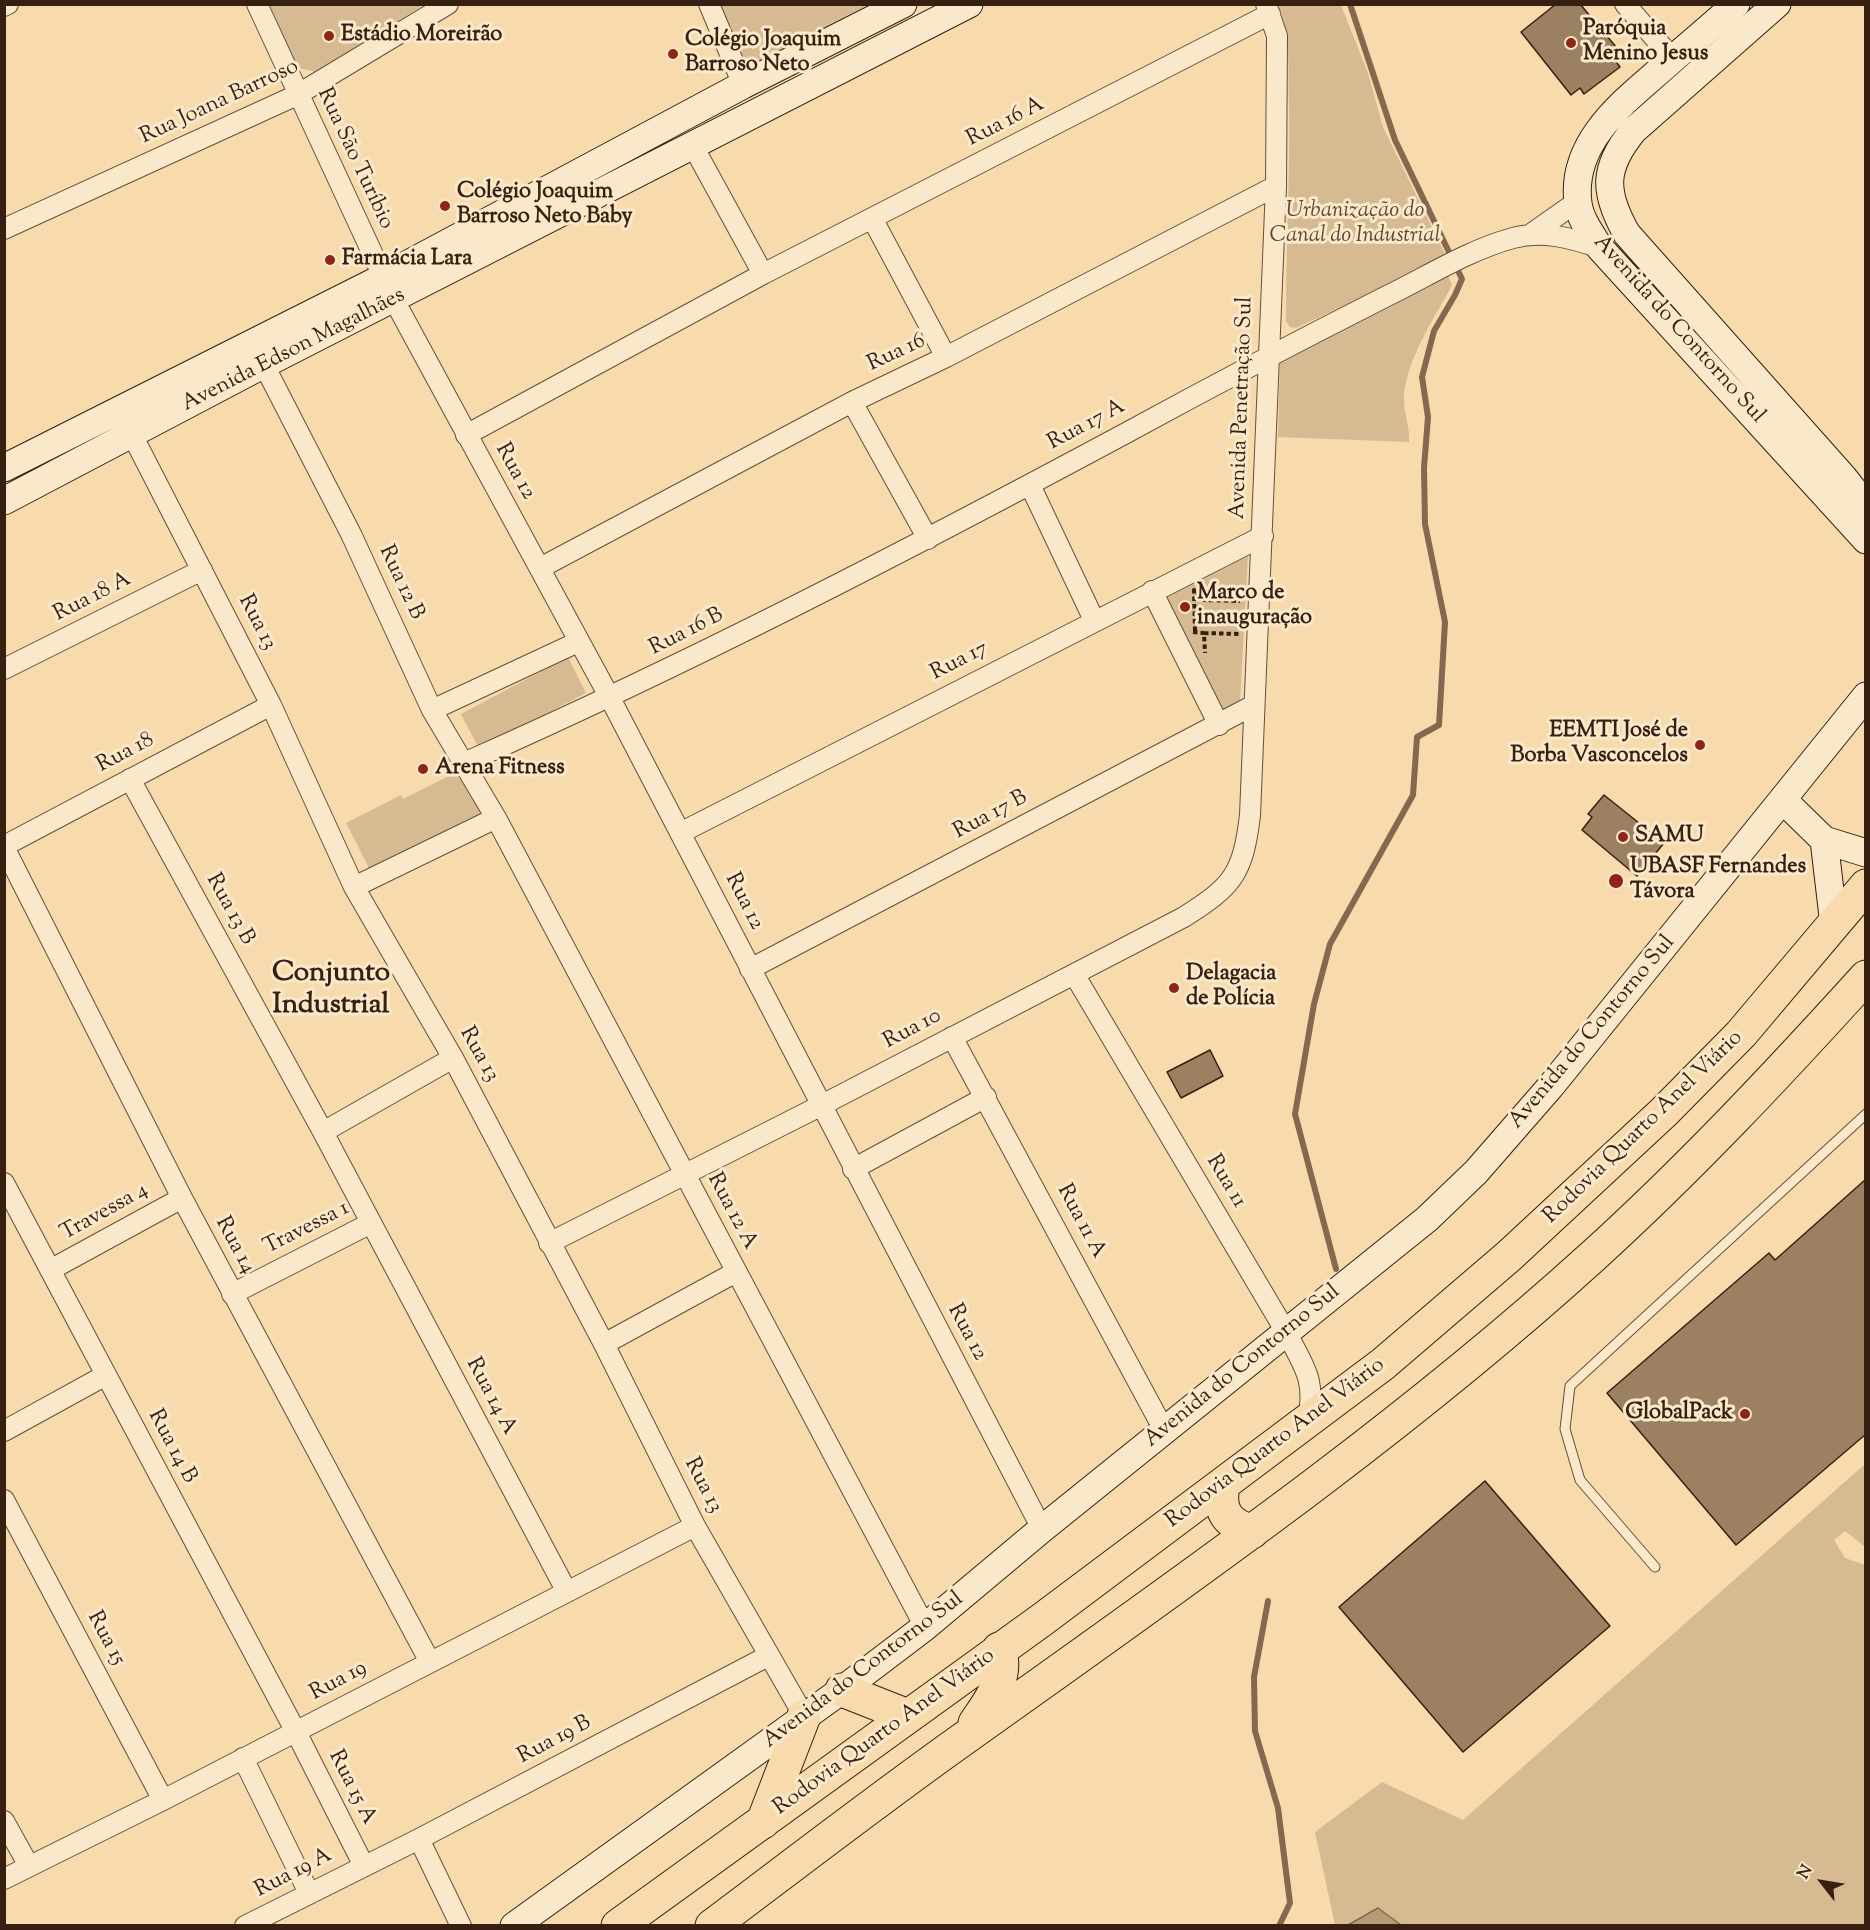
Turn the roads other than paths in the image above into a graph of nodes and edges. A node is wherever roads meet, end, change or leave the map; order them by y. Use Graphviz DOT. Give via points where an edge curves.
graph roads {
  1 [pos="257,4"];
  2 [pos="448,4"];
  3 [pos="709,4"];
  4 [pos="903,4"];
  5 [pos="969,4"];
  6 [pos="1625,4"];
  7 [pos="1736,4"];
  8 [pos="1777,4"];
  9 [pos="1268,9"];
  10 [pos="816,48"];
  11 [pos="1673,59"];
  12 [pos="826,79"];
  13 [pos="743,85"];
  14 [pos="297,95"];
  15 [pos="693,146"];
  16 [pos="1276,186"];
  17 [pos="1578,201"];
  18 [pos="872,218"];
  19 [pos="4,229"];
  20 [pos="1531,234"];
  21 [pos="1600,248"];
  22 [pos="763,274"];
  23 [pos="388,289"];
  24 [pos="271,352"];
  25 [pos="1269,356"];
  26 [pos="946,357"];
  27 [pos="852,402"];
  28 [pos="126,422"];
  29 [pos="466,435"];
  30 [pos="4,468"];
  31 [pos="1030,485"];
  32 [pos="4,501"];
  33 [pos="1866,506"];
  34 [pos="1263,536"];
  35 [pos="928,539"];
  36 [pos="1866,540"];
  37 [pos="540,568"];
  38 [pos="202,570"];
  39 [pos="1152,591"];
  40 [pos="1094,620"];
  41 [pos="579,642"];
  42 [pos="4,669"];
  43 [pos="1866,696"];
  44 [pos="610,698"];
  45 [pos="271,705"];
  46 [pos="1254,705"];
  47 [pos="432,710"];
  48 [pos="1219,725"];
  49 [pos="464,763"];
  50 [pos="130,779"];
  51 [pos="1784,801"];
  52 [pos="1250,815"];
  53 [pos="496,818"];
  54 [pos="680,833"];
  55 [pos="1824,840"];
  56 [pos="4,847"];
  57 [pos="1866,853"];
  58 [pos="1866,886"];
  59 [pos="354,887"];
  60 [pos="1834,925"];
  61 [pos="750,969"];
  62 [pos="1074,974"];
  63 [pos="1866,977"];
  64 [pos="952,1036"];
  65 [pos="453,1058"];
  66 [pos="986,1097"];
  67 [pos="820,1106"];
  68 [pos="1866,1114"];
  69 [pos="323,1132"];
  70 [pos="853,1169"];
  71 [pos="684,1176"];
  72 [pos="4,1184"];
  73 [pos="182,1198"];
  74 [pos="371,1223"];
  75 [pos="549,1243"];
  76 [pos="50,1270"];
  77 [pos="736,1272"];
  78 [pos="232,1294"];
  79 [pos="1286,1332"];
  80 [pos="604,1344"];
  81 [pos="106,1375"];
  82 [pos="1308,1421"];
  83 [pos="1164,1430"];
  84 [pos="4,1431"];
  85 [pos="1223,1485"];
  86 [pos="4,1500"];
  87 [pos="695,1526"];
  88 [pos="1042,1528"];
  89 [pos="1252,1532"];
  90 [pos="1655,1567"];
  91 [pos="567,1592"];
  92 [pos="925,1627"];
  93 [pos="999,1649"];
  94 [pos="768,1656"];
  95 [pos="430,1662"];
  96 [pos="842,1690"];
  97 [pos="804,1716"];
  98 [pos="908,1716"];
  99 [pos="296,1732"];
  100 [pos="963,1739"];
  101 [pos="243,1758"];
  102 [pos="163,1800"];
  103 [pos="4,1821"];
  104 [pos="763,1822"];
  105 [pos="418,1839"];
  106 [pos="29,1866"];
  107 [pos="364,1866"];
  108 [pos="4,1879"];
  109 [pos="309,1893"];
  110 [pos="245,1926"];
  111 [pos="461,1926"];
  112 [pos="514,1926"];
  113 [pos="618,1926"];
  114 [pos="712,1926"];
  1 -- 14 [label="street, Rua São Turíbio"];
  2 -- 14 [label="street, Rua Joana Barroso"];
  3 -- 13 [label="street"];
  4 -- 10 [label="street, Avenida Edson Magalhães"];
  5 -- 12 [label="street, Avenida Edson Magalhães"];
  6 -- 11 [label="street"];
  7 -- 11 [label="street, Avenida do Contorno Sul"];
  8 -- 33 [label="street, Avenida do Contorno Sul" via="1634,130 1611,164 1611,197 1627,234"];
  9 -- 16 [label="street, Avenida Penetração Sul" via="1276,36"];
  9 -- 18 [label="street, Rua 16 A"];
  10 -- 12 [label="street"];
  10 -- 13 [label="street, Avenida Edson Magalhães"];
  11 -- 17 [label="street, Avenida do Contorno Sul" via="1600,127 1583,160"];
  12 -- 15 [label="street, Avenida Edson Magalhães"];
  13 -- 23 [label="street, Avenida Edson Magalhães"];
  14 -- 19 [label="street, Rua Joana Barroso"];
  14 -- 23 [label="street, Rua São Turíbio"];
  15 -- 22 [label="street"];
  15 -- 23 [label="street, Avenida Edson Magalhães"];
  16 -- 25 [label="street, Avenida Penetração Sul"];
  16 -- 26 [label="street, Rua 16"];
  17 -- 20 [label="street"];
  17 -- 21 [label="street, Avenida do Contorno Sul"];
  18 -- 22 [label="street, Rua 16 A"];
  18 -- 26 [label="street"];
  20 -- 21 [label="street" via="1576,239"];
  20 -- 25 [label="street, Rua 17 A" via="1461,259"];
  21 -- 36 [label="street, Avenida do Contorno Sul"];
  22 -- 29 [label="street"];
  23 -- 24 [label="street, Avenida Edson Magalhães"];
  23 -- 29 [label="street, Rua 12"];
  24 -- 28 [label="street, Avenida Edson Magalhães"];
  24 -- 47 [label="street, Rua 12 B"];
  25 -- 31 [label="street, Rua 17 A"];
  25 -- 34 [label="street, Avenida Penetração Sul"];
  26 -- 27 [label="street, Rua 16"];
  27 -- 35 [label="street"];
  27 -- 37 [label="street, Rua 16"];
  28 -- 30 [label="street, Avenida Edson Magalhães"];
  28 -- 32 [label="street, Avenida Edson Magalhães"];
  28 -- 38 [label="street, Rua 13"];
  29 -- 37 [label="street, Rua 12"];
  31 -- 35 [label="street, Rua 17 A"];
  31 -- 40 [label="street"];
  34 -- 39 [label="street, Rua 17"];
  34 -- 46 [label="street, Avenida Penetração Sul"];
  35 -- 44 [label="street, Rua 16 B"];
  37 -- 41 [label="street, Rua 12"];
  38 -- 42 [label="street, Rua 18 A"];
  38 -- 45 [label="street, Rua 13"];
  39 -- 40 [label="street, Rua 17"];
  39 -- 48 [label="street"];
  40 -- 54 [label="street, Rua 17"];
  41 -- 44 [label="street, Rua 12"];
  41 -- 47 [label="street"];
  43 -- 51 [label="street, Avenida do Contorno Sul"];
  44 -- 49 [label="street, Rua 16 B"];
  44 -- 54 [label="street, Rua 12"];
  45 -- 50 [label="street, Rua 18"];
  45 -- 59 [label="street, Rua 13"];
  46 -- 48 [label="street, Rua 17 B"];
  46 -- 52 [label="street, Avenida Penetração Sul"];
  47 -- 49 [label="street, Rua 12 B"];
  48 -- 61 [label="street, Rua 17 B"];
  49 -- 53 [label="street, Rua 12 B"];
  50 -- 56 [label="street, Rua 18"];
  50 -- 69 [label="street, Rua 13 B"];
  51 -- 55 [label="street"];
  51 -- 79 [label="street, Avenida do Contorno Sul" via="1476,1172 1427,1219"];
  52 -- 62 [label="street, Rua 10" via="1243,858 1228,885 1184,917"];
  53 -- 59 [label="street"];
  53 -- 71 [label="street, Rua 12 A"];
  54 -- 61 [label="street, Rua 12"];
  55 -- 57 [label="street"];
  55 -- 60 [label="street"];
  56 -- 73 [label="street, Rua 14"];
  58 -- 60 [label="highway, Rodovia Quarto Anel Viário"];
  59 -- 65 [label="street, Rua 13"];
  60 -- 82 [label="highway, Rodovia Quarto Anel Viário" via="1741,1034 1589,1185 1383,1364"];
  61 -- 67 [label="street, Rua 12"];
  62 -- 64 [label="street, Rua 10"];
  62 -- 79 [label="street, Rua 11"];
  63 -- 89 [label="highway" via="1735,1120 1592,1257 1422,1402"];
  64 -- 66 [label="street, Rua 11 A"];
  64 -- 67 [label="street, Rua 10"];
  65 -- 69 [label="street"];
  65 -- 75 [label="street, Rua 13"];
  66 -- 70 [label="street"];
  66 -- 83 [label="street, Rua 11 A"];
  67 -- 70 [label="street, Rua 12"];
  67 -- 71 [label="street, Rua 10"];
  68 -- 90 [label="lane" via="1570,1386 1564,1430 1580,1480"];
  69 -- 74 [label="street, Rua 13 B"];
  70 -- 88 [label="street, Rua 12"];
  71 -- 75 [label="street, Rua 10"];
  71 -- 77 [label="street, Rua 12 A"];
  72 -- 76 [label="street, Rua 14 B"];
  73 -- 76 [label="street, Travessa 4"];
  73 -- 78 [label="street, Rua 14"];
  74 -- 78 [label="street, Travessa 1"];
  74 -- 91 [label="street, Rua 14 A"];
  75 -- 80 [label="street, Rua 13"];
  76 -- 81 [label="street, Rua 14 B"];
  77 -- 80 [label="street"];
  77 -- 92 [label="street, Rua 12 A"];
  78 -- 95 [label="street, Rua 14"];
  79 -- 82 [label="street, Rua 11" via="1310,1378 1312,1400"];
  79 -- 83 [label="street, Avenida do Contorno Sul"];
  80 -- 87 [label="street, Rua 13"];
  81 -- 84 [label="street"];
  81 -- 99 [label="street, Rua 14 B"];
  82 -- 85 [label="highway, Rodovia Quarto Anel Viário"];
  83 -- 88 [label="street, Avenida do Contorno Sul"];
  85 -- 89 [label="highway" via="1220,1501 1227,1517"];
  85 -- 93 [label="highway, Rodovia Quarto Anel Viário"];
  86 -- 102 [label="street, Rua 15"];
  87 -- 91 [label="street, Rua 19"];
  87 -- 94 [label="street, Rua 13"];
  88 -- 92 [label="street, Avenida do Contorno Sul"];
  89 -- 100 [label="highway"];
  91 -- 95 [label="street, Rua 19"];
  92 -- 96 [label="street, Avenida do Contorno Sul"];
  93 -- 98 [label="highway, Rodovia Quarto Anel Viário"];
  93 -- 100 [label="highway" via="999,1685"];
  94 -- 97 [label="street, Rua 13"];
  94 -- 105 [label="street, Rua 19 B"];
  95 -- 99 [label="street, Rua 19"];
  96 -- 97 [label="street, Avenida do Contorno Sul"];
  96 -- 98 [label="highway"];
  97 -- 104 [label="highway"];
  97 -- 112 [label="street, Avenida do Contorno Sul"];
  98 -- 104 [label="highway, Rodovia Quarto Anel Viário"];
  99 -- 101 [label="street, Rua 19"];
  99 -- 107 [label="street, Rua 15 A"];
  100 -- 114 [label="highway"];
  101 -- 102 [label="street, Rua 19"];
  101 -- 109 [label="street"];
  102 -- 106 [label="street, Rua 19"];
  103 -- 106 [label="street"];
  104 -- 113 [label="highway, Rodovia Quarto Anel Viário"];
  105 -- 107 [label="street, Rua 19 B"];
  105 -- 111 [label="street"];
  106 -- 108 [label="street, Rua 19"];
  107 -- 109 [label="street, Rua 19 A"];
  109 -- 110 [label="street, Rua 19 A"];
}
